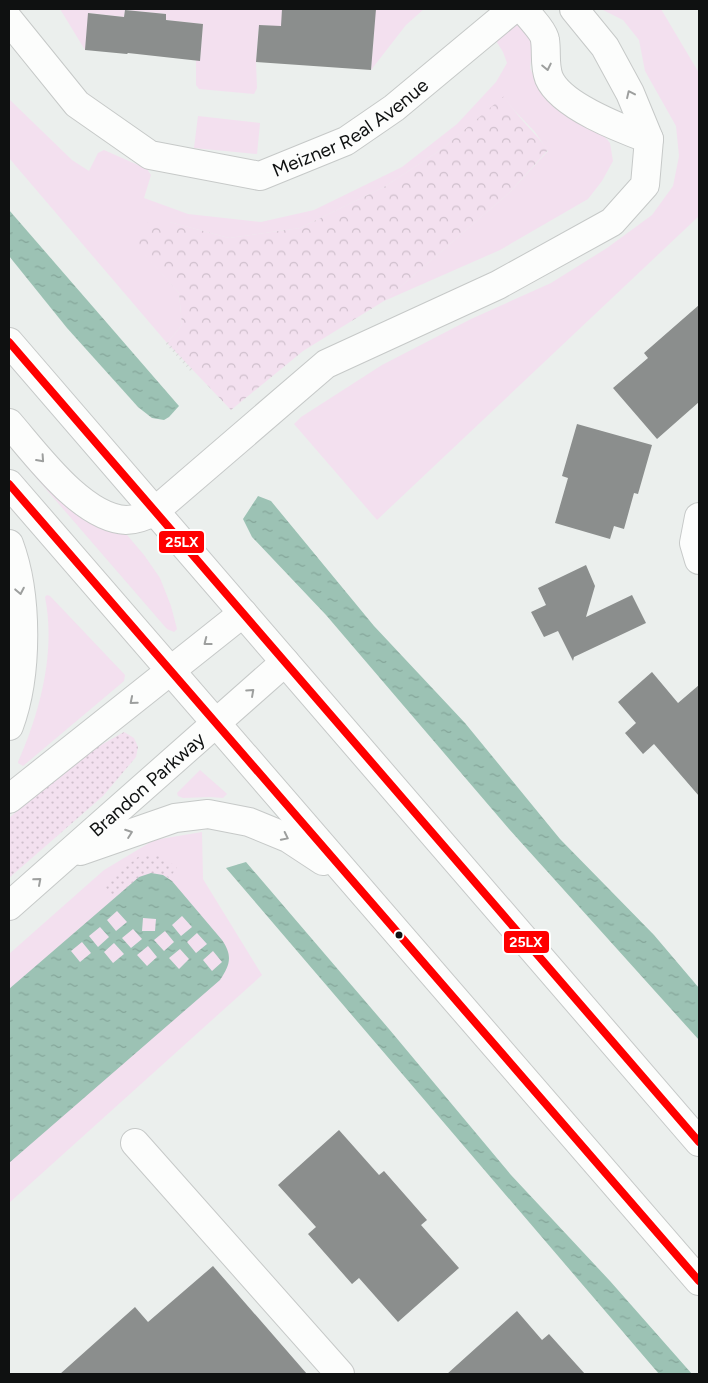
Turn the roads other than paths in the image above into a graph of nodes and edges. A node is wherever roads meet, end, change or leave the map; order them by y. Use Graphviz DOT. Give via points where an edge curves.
graph roads {
  1 [pos="513,9"];
  2 [pos="524,9"];
  3 [pos="578,14"];
  4 [pos="9,20"];
  5 [pos="545,38"];
  6 [pos="649,139"];
  7 [pos="9,342"];
  8 [pos="9,423"];
  9 [pos="9,484"];
  10 [pos="155,511"];
  11 [pos="699,516"];
  12 [pos="9,544"];
  13 [pos="699,560"];
  14 [pos="243,613"];
  15 [pos="285,662"];
  16 [pos="171,670"];
  17 [pos="216,723"];
  18 [pos="9,726"];
  19 [pos="9,799"];
  20 [pos="67,856"];
  21 [pos="347,876"];
  22 [pos="9,906"];
  23 [pos="699,1142"];
  24 [pos="136,1143"];
  25 [pos="699,1281"];
  26 [pos="340,1374"];
  1 -- 4 [label="main road, Meizner Real Avenue" via="394,108 346,141 260,176 150,155 77,104"];
  2 -- 5 [label="main road"];
  3 -- 5 [label="main road"];
  6 -- 3 [label="main road, one-way" via="630,93 605,47"];
  5 -- 6 [label="main road, one-way" via="549,77 556,88 609,124"];
  6 -- 10 [label="main road" via="644,184 612,222 498,285 326,364"];
  7 -- 10 [label="main road"];
  8 -- 10 [label="main road, one-way" via="68,489 100,513 126,520"];
  9 -- 16 [label="main road"];
  10 -- 14 [label="main road"];
  11 -- 13 [label="main road" via="694,543"];
  12 -- 18 [label="main road, one-way" via="22,606 24,650 20,688"];
  14 -- 15 [label="main road"];
  14 -- 16 [label="main road, one-way"];
  17 -- 15 [label="main road, Brandon Parkway, one-way"];
  15 -- 23 [label="main road"];
  16 -- 17 [label="main road"];
  16 -- 19 [label="main road, one-way"];
  17 -- 20 [label="main road, Brandon Parkway"];
  17 -- 21 [label="main road"];
  20 -- 21 [label="main road, one-way" via="175,818 208,814 249,822 288,838"];
  22 -- 20 [label="main road, Brandon Parkway, one-way"];
  21 -- 25 [label="main road"];
  24 -- 26 [label="main road"];
}
